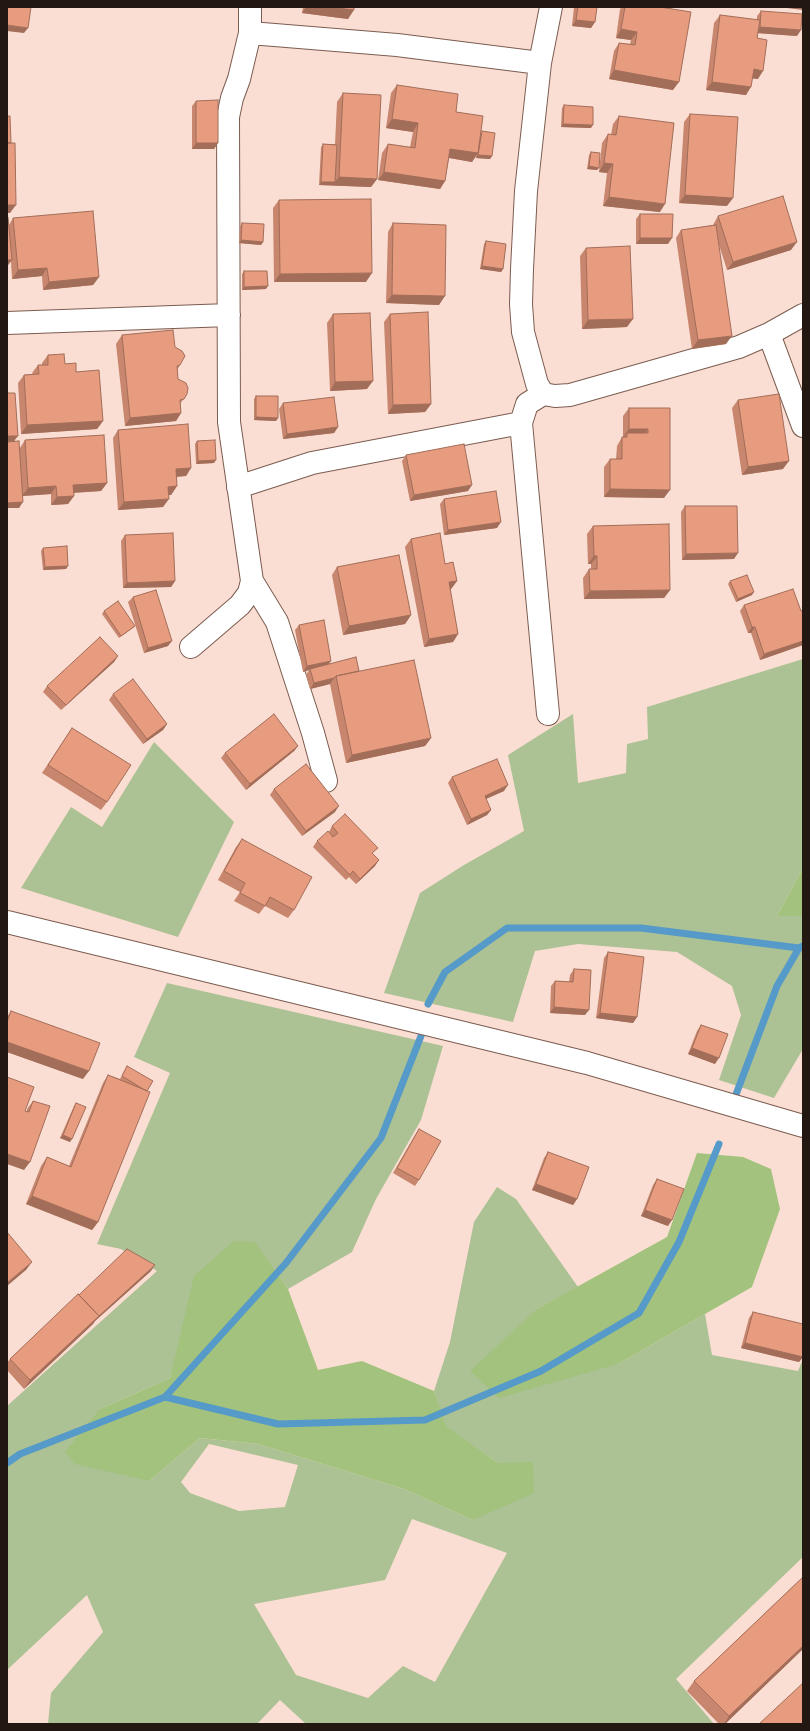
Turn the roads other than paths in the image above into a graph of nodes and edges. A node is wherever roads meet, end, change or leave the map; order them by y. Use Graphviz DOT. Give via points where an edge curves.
graph roads {
  1 [pos="250,7"];
  2 [pos="551,7"];
  3 [pos="250,33"];
  4 [pos="540,63"];
  5 [pos="229,314"];
  6 [pos="803,315"];
  7 [pos="7,323"];
  8 [pos="769,334"];
  9 [pos="543,394"];
  10 [pos="521,422"];
  11 [pos="803,426"];
  12 [pos="238,486"];
  13 [pos="252,581"];
  14 [pos="191,647"];
  15 [pos="548,714"];
  16 [pos="326,781"];
  17 [pos="7,922"];
  18 [pos="803,1126"];
  1 -- 3 [label="street"];
  2 -- 4 [label="street"];
  3 -- 4 [label="street" via="397,45"];
  3 -- 5 [label="street" via="228,117"];
  4 -- 9 [label="street" via="526,191 521,304 526,346 537,384"];
  5 -- 7 [label="street"];
  5 -- 12 [label="street" via="229,422"];
  6 -- 8 [label="street"];
  8 -- 9 [label="street" via="739,347 570,395"];
  8 -- 11 [label="street"];
  9 -- 10 [label="street" via="527,404"];
  10 -- 12 [label="street" via="312,463"];
  10 -- 15 [label="street"];
  12 -- 13 [label="street"];
  13 -- 14 [label="street" via="249,593 240,605"];
  13 -- 16 [label="street" via="277,622"];
  17 -- 18 [label="street" via="587,1062"];
}
